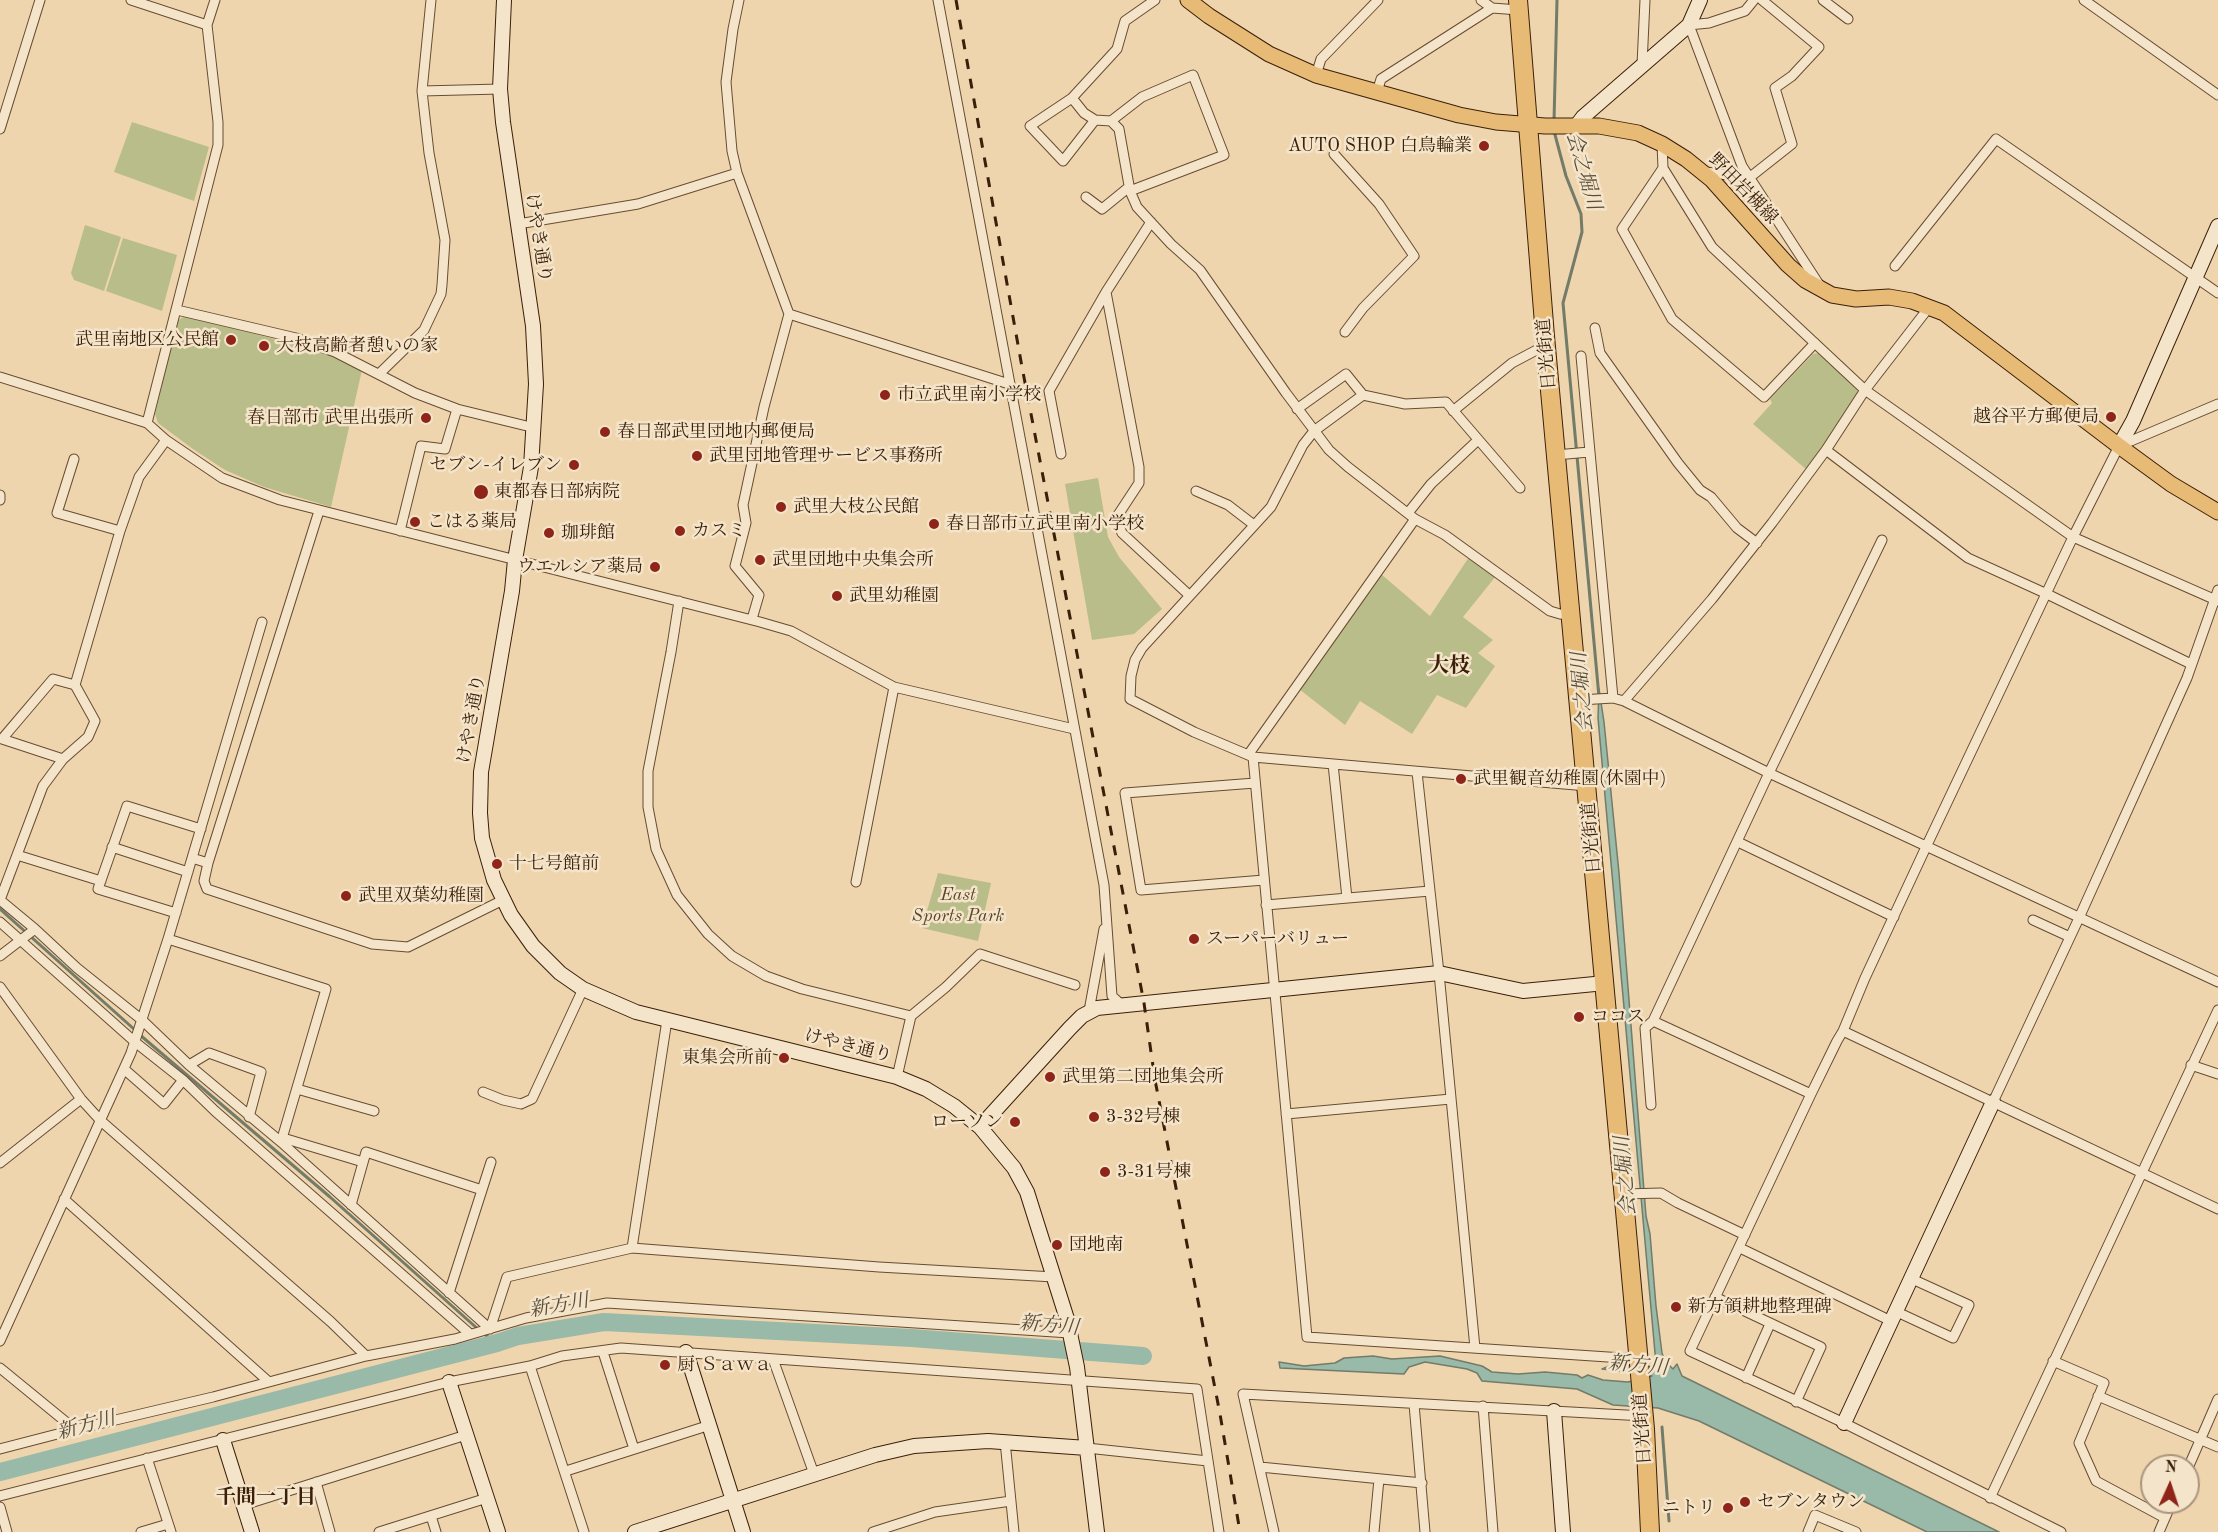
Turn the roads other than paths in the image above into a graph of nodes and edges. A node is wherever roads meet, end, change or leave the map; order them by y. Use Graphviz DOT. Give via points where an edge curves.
graph roads {
  1 [pos="40,0"];
  2 [pos="131,0"];
  3 [pos="215,0"];
  4 [pos="431,0"];
  5 [pos="504,0"];
  6 [pos="739,0"];
  7 [pos="938,0"];
  8 [pos="1155,0"];
  9 [pos="1188,0"];
  10 [pos="1378,0"];
  11 [pos="1481,0"];
  12 [pos="1645,0"];
  13 [pos="1700,0"];
  14 [pos="1754,0"];
  15 [pos="1762,0"];
  16 [pos="1823,0"];
  17 [pos="2084,0"];
  18 [pos="1519,5"];
  19 [pos="1492,8"];
  20 [pos="1848,20"];
  21 [pos="207,25"];
  22 [pos="1689,25"];
  23 [pos="1641,65"];
  24 [pos="1316,75"];
  25 [pos="500,89"];
  26 [pos="422,91"];
  27 [pos="1377,93"];
  28 [pos="2218,95"];
  29 [pos="1072,98"];
  30 [pos="1095,120"];
  31 [pos="1111,121"];
  32 [pos="1528,125"];
  33 [pos="1563,125"];
  34 [pos="0,129"];
  35 [pos="1662,144"];
  36 [pos="1334,154"];
  37 [pos="1663,168"];
  38 [pos="1700,171"];
  39 [pos="737,173"];
  40 [pos="1749,178"];
  41 [pos="1130,189"];
  42 [pos="1086,197"];
  43 [pos="1151,222"];
  44 [pos="518,224"];
  45 [pos="2218,226"];
  46 [pos="1895,266"];
  47 [pos="2196,278"];
  48 [pos="1823,291"];
  49 [pos="1106,292"];
  50 [pos="2218,293"];
  51 [pos="1930,306"];
  52 [pos="177,310"];
  53 [pos="789,314"];
  54 [pos="1595,328"];
  55 [pos="1345,332"];
  56 [pos="1815,343"];
  57 [pos="1546,345"];
  58 [pos="1581,356"];
  59 [pos="380,373"];
  60 [pos="0,377"];
  61 [pos="1009,384"];
  62 [pos="1865,390"];
  63 [pos="1362,395"];
  64 [pos="2218,404"];
  65 [pos="457,409"];
  66 [pos="1297,409"];
  67 [pos="1453,411"];
  68 [pos="147,423"];
  69 [pos="535,428"];
  70 [pos="1314,431"];
  71 [pos="166,440"];
  72 [pos="1478,440"];
  73 [pos="2119,446"];
  74 [pos="1826,450"];
  75 [pos="1587,452"];
  76 [pos="1061,454"];
  77 [pos="1562,455"];
  78 [pos="74,459"];
  79 [pos="1520,488"];
  80 [pos="1196,491"];
  81 [pos="0,495"];
  82 [pos="0,500"];
  83 [pos="319,511"];
  84 [pos="2218,512"];
  85 [pos="1412,516"];
  86 [pos="1254,525"];
  87 [pos="120,531"];
  88 [pos="400,531"];
  89 [pos="2073,537"];
  90 [pos="1882,540"];
  91 [pos="1757,543"];
  92 [pos="515,560"];
  93 [pos="2047,594"];
  94 [pos="1189,595"];
  95 [pos="2217,597"];
  96 [pos="679,601"];
  97 [pos="1572,615"];
  98 [pos="752,619"];
  99 [pos="262,622"];
  100 [pos="2191,664"];
  101 [pos="75,685"];
  102 [pos="894,687"];
  103 [pos="1612,698"];
  104 [pos="1585,700"];
  105 [pos="1624,701"];
  106 [pos="1074,729"];
  107 [pos="1251,756"];
  108 [pos="63,759"];
  109 [pos="1333,764"];
  110 [pos="1417,772"];
  111 [pos="1769,773"];
  112 [pos="1255,783"];
  113 [pos="1587,786"];
  114 [pos="201,829"];
  115 [pos="1738,842"];
  116 [pos="1926,847"];
  117 [pos="112,848"];
  118 [pos="17,855"];
  119 [pos="192,858"];
  120 [pos="208,863"];
  121 [pos="188,872"];
  122 [pos="101,880"];
  123 [pos="1264,880"];
  124 [pos="856,882"];
  125 [pos="1430,891"];
  126 [pos="1347,898"];
  127 [pos="0,900"];
  128 [pos="503,900"];
  129 [pos="1266,905"];
  130 [pos="1107,912"];
  131 [pos="176,913"];
  132 [pos="1894,917"];
  133 [pos="2079,918"];
  134 [pos="2033,920"];
  135 [pos="0,922"];
  136 [pos="35,929"];
  137 [pos="2070,937"];
  138 [pos="168,939"];
  139 [pos="20,941"];
  140 [pos="0,956"];
  141 [pos="1439,973"];
  142 [pos="2218,982"];
  143 [pos="1605,983"];
  144 [pos="1075,985"];
  145 [pos="0,987"];
  146 [pos="583,989"];
  147 [pos="1274,989"];
  148 [pos="1122,1005"];
  149 [pos="2218,1010"];
  150 [pos="1089,1011"];
  151 [pos="911,1016"];
  152 [pos="142,1020"];
  153 [pos="667,1020"];
  154 [pos="1653,1021"];
  155 [pos="1843,1031"];
  156 [pos="135,1042"];
  157 [pos="189,1065"];
  158 [pos="2192,1065"];
  159 [pos="124,1069"];
  160 [pos="2218,1074"];
  161 [pos="897,1077"];
  162 [pos="183,1080"];
  163 [pos="297,1089"];
  164 [pos="483,1092"];
  165 [pos="1811,1094"];
  166 [pos="81,1099"];
  167 [pos="1451,1099"];
  168 [pos="1993,1101"];
  169 [pos="1651,1105"];
  170 [pos="374,1111"];
  171 [pos="1286,1114"];
  172 [pos="249,1117"];
  173 [pos="101,1121"];
  174 [pos="980,1127"];
  175 [pos="282,1140"];
  176 [pos="363,1162"];
  177 [pos="491,1162"];
  178 [pos="0,1163"];
  179 [pos="2141,1173"];
  180 [pos="482,1190"];
  181 [pos="1631,1193"];
  182 [pos="64,1199"];
  183 [pos="351,1205"];
  184 [pos="2218,1209"];
  185 [pos="1745,1235"];
  186 [pos="632,1248"];
  187 [pos="1740,1248"];
  188 [pos="1054,1276"];
  189 [pos="1910,1278"];
  190 [pos="450,1293"];
  191 [pos="1715,1297"];
  192 [pos="1893,1316"];
  193 [pos="1770,1324"];
  194 [pos="489,1329"];
  195 [pos="470,1334"];
  196 [pos="1071,1337"];
  197 [pos="0,1341"];
  198 [pos="1475,1348"];
  199 [pos="603,1352"];
  200 [pos="686,1352"];
  201 [pos="366,1356"];
  202 [pos="773,1359"];
  203 [pos="1638,1361"];
  204 [pos="2053,1361"];
  205 [pos="530,1366"];
  206 [pos="0,1368"];
  207 [pos="1746,1378"];
  208 [pos="269,1382"];
  209 [pos="449,1382"];
  210 [pos="1079,1382"];
  211 [pos="2098,1396"];
  212 [pos="2218,1399"];
  213 [pos="1796,1402"];
  214 [pos="1414,1404"];
  215 [pos="1483,1406"];
  216 [pos="1554,1411"];
  217 [pos="1644,1414"];
  218 [pos="1844,1423"];
  219 [pos="710,1425"];
  220 [pos="69,1431"];
  221 [pos="466,1435"];
  222 [pos="2201,1439"];
  223 [pos="223,1440"];
  224 [pos="1005,1441"];
  225 [pos="2218,1447"];
  226 [pos="1087,1448"];
  227 [pos="0,1449"];
  228 [pos="634,1449"];
  229 [pos="2194,1454"];
  230 [pos="147,1458"];
  231 [pos="1208,1461"];
  232 [pos="1260,1467"];
  233 [pos="566,1471"];
  234 [pos="814,1474"];
  235 [pos="1379,1479"];
  236 [pos="316,1482"];
  237 [pos="1422,1483"];
  238 [pos="0,1496"];
  239 [pos="487,1498"];
  240 [pos="1990,1498"];
  241 [pos="732,1500"];
  242 [pos="1011,1501"];
  243 [pos="244,1505"];
  244 [pos="0,1507"];
  245 [pos="2167,1514"];
  246 [pos="430,1515"];
  247 [pos="2165,1518"];
  248 [pos="169,1528"];
  249 [pos="7,1532"];
  250 [pos="141,1532"];
  251 [pos="252,1532"];
  252 [pos="330,1532"];
  253 [pos="379,1532"];
  254 [pos="436,1532"];
  255 [pos="498,1532"];
  256 [pos="584,1532"];
  257 [pos="635,1532"];
  258 [pos="743,1532"];
  259 [pos="873,1532"];
  260 [pos="1014,1532"];
  261 [pos="1097,1532"];
  262 [pos="1219,1532"];
  263 [pos="1274,1532"];
  264 [pos="1374,1532"];
  265 [pos="1425,1532"];
  266 [pos="1493,1532"];
  267 [pos="1563,1532"];
  268 [pos="1650,1532"];
  269 [pos="1808,1532"];
  270 [pos="1856,1532"];
  271 [pos="2061,1532"];
  272 [pos="2158,1532"];
  1 -- 34 [label="street"];
  2 -- 21 [label="street"];
  3 -- 21 [label="street"];
  4 -- 26 [label="street"];
  5 -- 25 [label="street, けやき通り"];
  6 -- 39 [label="street" via="726,82"];
  7 -- 61 [label="street"];
  8 -- 29 [label="street" via="1125,21 1116,49"];
  9 -- 24 [label="main road, 野田岩槻線" via="1269,54"];
  10 -- 24 [label="street" via="1321,59"];
  11 -- 19 [label="street"];
  12 -- 23 [label="street"];
  13 -- 22 [label="street"];
  14 -- 22 [label="street" via="1745,11 1710,23"];
  15 -- 40 [label="street" via="1819,47 1775,88 1792,144"];
  16 -- 20 [label="street"];
  17 -- 28 [label="street"];
  18 -- 19 [label="street"];
  18 -- 32 [label="highway, 日光街道"];
  19 -- 27 [label="street" via="1381,79"];
  21 -- 52 [label="street" via="218,145"];
  22 -- 23 [label="street"];
  22 -- 40 [label="street"];
  23 -- 33 [label="street"];
  24 -- 27 [label="main road, 野田岩槻線"];
  25 -- 26 [label="street"];
  25 -- 44 [label="street, けやき通り"];
  26 -- 59 [label="street" via="445,240 441,294 424,330"];
  27 -- 32 [label="main road, 野田岩槻線" via="1459,115"];
  29 -- 30 [label="street"];
  29 -- 30 [label="street" via="1030,126 1063,161"];
  30 -- 31 [label="street"];
  31 -- 41 [label="street" via="1119,129"];
  31 -- 41 [label="street" via="1142,97 1193,75 1224,155"];
  32 -- 33 [label="main road, 野田岩槻線"];
  32 -- 57 [label="highway, 日光街道"];
  33 -- 35 [label="main road, 野田岩槻線" via="1620,129"];
  35 -- 37 [label="street"];
  35 -- 38 [label="main road, 野田岩槻線"];
  36 -- 55 [label="street" via="1379,204 1414,256"];
  37 -- 56 [label="street" via="1712,247"];
  37 -- 56 [label="street" via="1622,229 1672,319 1764,397"];
  38 -- 40 [label="street"];
  38 -- 48 [label="main road, 野田岩槻線" via="1788,266"];
  39 -- 44 [label="street" via="638,204"];
  39 -- 53 [label="street"];
  40 -- 48 [label="street"];
  41 -- 42 [label="street" via="1102,209"];
  41 -- 43 [label="street" via="1137,207"];
  43 -- 49 [label="street"];
  43 -- 66 [label="street" via="1200,270"];
  44 -- 69 [label="street, けやき通り" via="533,326"];
  45 -- 47 [label="street"];
  46 -- 47 [label="street" via="1996,139"];
  47 -- 50 [label="street"];
  47 -- 73 [label="street"];
  48 -- 51 [label="main road, 野田岩槻線" via="1856,299 1889,297"];
  49 -- 76 [label="street" via="1049,391"];
  49 -- 94 [label="street" via="1139,467 1139,483 1116,518 1122,533"];
  51 -- 62 [label="street"];
  51 -- 73 [label="main road, 野田岩槻線" via="1954,319"];
  52 -- 59 [label="street" via="296,338"];
  52 -- 68 [label="street"];
  53 -- 61 [label="street"];
  53 -- 98 [label="street" via="764,407 743,505 746,523 735,566 759,595"];
  54 -- 91 [label="street" via="1600,353 1678,463 1737,528"];
  56 -- 62 [label="street"];
  57 -- 67 [label="street" via="1512,363"];
  57 -- 77 [label="highway, 日光街道"];
  58 -- 75 [label="street"];
  59 -- 65 [label="street" via="415,393"];
  60 -- 68 [label="street"];
  61 -- 106 [label="street"];
  62 -- 74 [label="street"];
  62 -- 89 [label="street"];
  63 -- 66 [label="street" via="1346,374"];
  63 -- 67 [label="street" via="1405,404 1446,402"];
  63 -- 70 [label="street"];
  64 -- 73 [label="street"];
  65 -- 69 [label="street"];
  65 -- 88 [label="street" via="445,449 422,446"];
  66 -- 70 [label="street"];
  67 -- 72 [label="street"];
  68 -- 71 [label="street"];
  69 -- 92 [label="street, けやき通り"];
  70 -- 85 [label="street" via="1348,467"];
  70 -- 86 [label="street" via="1271,507"];
  71 -- 83 [label="street" via="222,478"];
  71 -- 87 [label="street" via="139,477"];
  72 -- 79 [label="street"];
  72 -- 85 [label="street" via="1431,484"];
  73 -- 84 [label="main road, 野田岩槻線"];
  73 -- 89 [label="street"];
  74 -- 91 [label="street"];
  74 -- 93 [label="street" via="1968,558"];
  75 -- 77 [label="street"];
  75 -- 103 [label="street"];
  77 -- 97 [label="highway, 日光街道"];
  78 -- 87 [label="street" via="57,513"];
  80 -- 86 [label="street" via="1228,505"];
  81 -- 82 [label="street"];
  83 -- 88 [label="street"];
  83 -- 120 [label="street"];
  85 -- 97 [label="street" via="1550,610"];
  85 -- 107 [label="street"];
  86 -- 94 [label="street"];
  87 -- 101 [label="street"];
  88 -- 92 [label="street"];
  89 -- 93 [label="street"];
  89 -- 95 [label="street"];
  90 -- 111 [label="street"];
  91 -- 105 [label="street"];
  92 -- 96 [label="street"];
  92 -- 128 [label="street, けやき通り" via="479,790 482,838"];
  93 -- 100 [label="street"];
  93 -- 116 [label="street"];
  94 -- 107 [label="street" via="1135,660 1130,699"];
  95 -- 100 [label="street"];
  96 -- 98 [label="street"];
  96 -- 151 [label="street" via="648,771 648,807 656,849 677,896 732,956 766,976"];
  97 -- 104 [label="highway, 日光街道"];
  98 -- 102 [label="street" via="791,631"];
  99 -- 114 [label="street"];
  100 -- 133 [label="street"];
  101 -- 108 [label="street" via="95,721 88,737"];
  101 -- 108 [label="street" via="53,679 2,738"];
  102 -- 106 [label="street"];
  102 -- 124 [label="street"];
  103 -- 104 [label="street"];
  103 -- 105 [label="street"];
  104 -- 113 [label="highway, 日光街道"];
  105 -- 111 [label="street"];
  106 -- 130 [label="street"];
  107 -- 109 [label="street"];
  107 -- 112 [label="street"];
  108 -- 118 [label="street" via="43,786"];
  109 -- 110 [label="street"];
  109 -- 126 [label="street"];
  110 -- 113 [label="street"];
  110 -- 125 [label="street"];
  111 -- 115 [label="street"];
  111 -- 116 [label="street"];
  112 -- 123 [label="street"];
  112 -- 123 [label="street" via="1125,793 1141,890"];
  113 -- 143 [label="highway, 日光街道"];
  114 -- 117 [label="street" via="127,806"];
  114 -- 119 [label="street"];
  115 -- 132 [label="street"];
  115 -- 154 [label="street"];
  116 -- 132 [label="street"];
  116 -- 133 [label="street"];
  117 -- 121 [label="street"];
  117 -- 122 [label="street"];
  118 -- 122 [label="street"];
  118 -- 127 [label="street"];
  119 -- 120 [label="street"];
  119 -- 121 [label="street"];
  120 -- 128 [label="street" via="204,881 207,890 372,944 408,947"];
  121 -- 131 [label="street"];
  122 -- 131 [label="street" via="98,889"];
  123 -- 129 [label="street"];
  125 -- 126 [label="street"];
  125 -- 141 [label="street"];
  126 -- 129 [label="street"];
  127 -- 136 [label="street"];
  128 -- 146 [label="street, けやき通り" via="532,946"];
  129 -- 147 [label="street"];
  130 -- 148 [label="street" via="1112,996"];
  130 -- 150 [label="street"];
  131 -- 138 [label="street"];
  132 -- 155 [label="street"];
  133 -- 137 [label="street"];
  133 -- 142 [label="street"];
  134 -- 137 [label="street"];
  135 -- 139 [label="street"];
  136 -- 139 [label="street"];
  136 -- 152 [label="street"];
  137 -- 168 [label="street"];
  138 -- 152 [label="street"];
  138 -- 163 [label="street" via="326,989"];
  139 -- 140 [label="street"];
  139 -- 156 [label="street"];
  141 -- 143 [label="street" via="1523,991"];
  141 -- 147 [label="street"];
  141 -- 167 [label="street"];
  143 -- 181 [label="highway, 日光街道"];
  144 -- 151 [label="street" via="980,954"];
  145 -- 166 [label="street"];
  146 -- 153 [label="street, けやき通り" via="626,1009"];
  146 -- 164 [label="street" via="532,1099 521,1104"];
  147 -- 148 [label="street"];
  147 -- 171 [label="street"];
  148 -- 150 [label="street"];
  149 -- 158 [label="street"];
  150 -- 174 [label="street"];
  151 -- 161 [label="street"];
  152 -- 156 [label="street"];
  152 -- 157 [label="street"];
  153 -- 161 [label="street, けやき通り"];
  153 -- 186 [label="street"];
  154 -- 165 [label="street"];
  154 -- 169 [label="street" via="1646,1028"];
  155 -- 165 [label="street"];
  155 -- 168 [label="street"];
  156 -- 159 [label="street"];
  156 -- 162 [label="street"];
  157 -- 172 [label="street"];
  157 -- 172 [label="street" via="209,1053 261,1072"];
  158 -- 160 [label="street"];
  158 -- 179 [label="street"];
  159 -- 162 [label="street" via="164,1104"];
  159 -- 173 [label="street"];
  161 -- 174 [label="street, けやき通り" via="926,1089"];
  162 -- 195 [label="street"];
  163 -- 170 [label="street"];
  163 -- 175 [label="street"];
  165 -- 185 [label="street"];
  166 -- 173 [label="street"];
  166 -- 178 [label="street"];
  167 -- 171 [label="street"];
  167 -- 198 [label="street"];
  168 -- 179 [label="street"];
  168 -- 189 [label="street"];
  171 -- 198 [label="street" via="1307,1337"];
  172 -- 175 [label="street"];
  173 -- 182 [label="street"];
  173 -- 201 [label="street"];
  174 -- 188 [label="street, けやき通り" via="1014,1168 1027,1192"];
  175 -- 176 [label="street"];
  175 -- 183 [label="street"];
  176 -- 180 [label="street" via="366,1152"];
  176 -- 183 [label="street"];
  177 -- 180 [label="street"];
  179 -- 184 [label="street"];
  179 -- 204 [label="street"];
  180 -- 190 [label="street"];
  181 -- 185 [label="street" via="1661,1193"];
  181 -- 203 [label="highway, 日光街道"];
  182 -- 197 [label="street"];
  182 -- 208 [label="street"];
  183 -- 190 [label="street"];
  185 -- 187 [label="street"];
  186 -- 188 [label="street"];
  186 -- 194 [label="street" via="507,1277"];
  187 -- 191 [label="street"];
  187 -- 192 [label="street"];
  188 -- 196 [label="street, けやき通り"];
  189 -- 192 [label="street"];
  189 -- 192 [label="street" via="1969,1305 1953,1338"];
  190 -- 194 [label="street"];
  191 -- 193 [label="street"];
  191 -- 207 [label="street" via="1690,1351"];
  192 -- 218 [label="street"];
  193 -- 207 [label="street"];
  193 -- 213 [label="street" via="1821,1347"];
  194 -- 195 [label="street"];
  194 -- 196 [label="street" via="607,1303"];
  195 -- 201 [label="street"];
  196 -- 210 [label="street, けやき通り"];
  198 -- 203 [label="street"];
  199 -- 200 [label="street" via="621,1348"];
  199 -- 205 [label="street" via="562,1356"];
  199 -- 228 [label="street"];
  200 -- 202 [label="street"];
  200 -- 219 [label="street"];
  201 -- 208 [label="street"];
  202 -- 210 [label="street"];
  202 -- 234 [label="street"];
  203 -- 217 [label="highway, 日光街道"];
  204 -- 211 [label="street" via="2104,1383"];
  204 -- 240 [label="street"];
  205 -- 209 [label="street"];
  205 -- 233 [label="street"];
  206 -- 220 [label="street" via="66,1422"];
  207 -- 213 [label="street"];
  208 -- 220 [label="street"];
  209 -- 221 [label="street"];
  209 -- 223 [label="street"];
  210 -- 226 [label="street, けやき通り"];
  210 -- 231 [label="street" via="1197,1389"];
  211 -- 222 [label="street"];
  211 -- 247 [label="street" via="2079,1443 2096,1481"];
  212 -- 222 [label="street"];
  213 -- 218 [label="street"];
  214 -- 215 [label="street"];
  214 -- 232 [label="street" via="1243,1394"];
  214 -- 237 [label="street"];
  215 -- 216 [label="street"];
  215 -- 266 [label="street"];
  216 -- 217 [label="street"];
  216 -- 267 [label="street"];
  217 -- 268 [label="highway, 日光街道"];
  218 -- 240 [label="street"];
  219 -- 228 [label="street"];
  219 -- 241 [label="street"];
  220 -- 227 [label="street"];
  221 -- 236 [label="street"];
  221 -- 239 [label="street"];
  222 -- 225 [label="street"];
  222 -- 229 [label="street"];
  223 -- 230 [label="street"];
  223 -- 243 [label="street"];
  224 -- 226 [label="street"];
  224 -- 234 [label="street" via="914,1446"];
  224 -- 242 [label="street"];
  226 -- 231 [label="street"];
  226 -- 261 [label="street, けやき通り"];
  228 -- 233 [label="street"];
  230 -- 238 [label="street"];
  230 -- 248 [label="street"];
  231 -- 262 [label="street"];
  232 -- 235 [label="street"];
  232 -- 263 [label="street"];
  233 -- 256 [label="street"];
  234 -- 241 [label="street"];
  235 -- 237 [label="street"];
  235 -- 264 [label="street"];
  236 -- 243 [label="street"];
  236 -- 252 [label="street"];
  237 -- 265 [label="street"];
  239 -- 246 [label="street"];
  239 -- 255 [label="street"];
  240 -- 271 [label="street"];
  241 -- 257 [label="street"];
  241 -- 258 [label="street"];
  242 -- 259 [label="street" via="935,1512"];
  242 -- 260 [label="street"];
  243 -- 251 [label="street"];
  244 -- 249 [label="street"];
  245 -- 247 [label="street"];
  246 -- 253 [label="street"];
  246 -- 254 [label="street"];
  247 -- 272 [label="street"];
  248 -- 250 [label="street"];
  269 -- 270 [label="street" via="1815,1515"];
}
